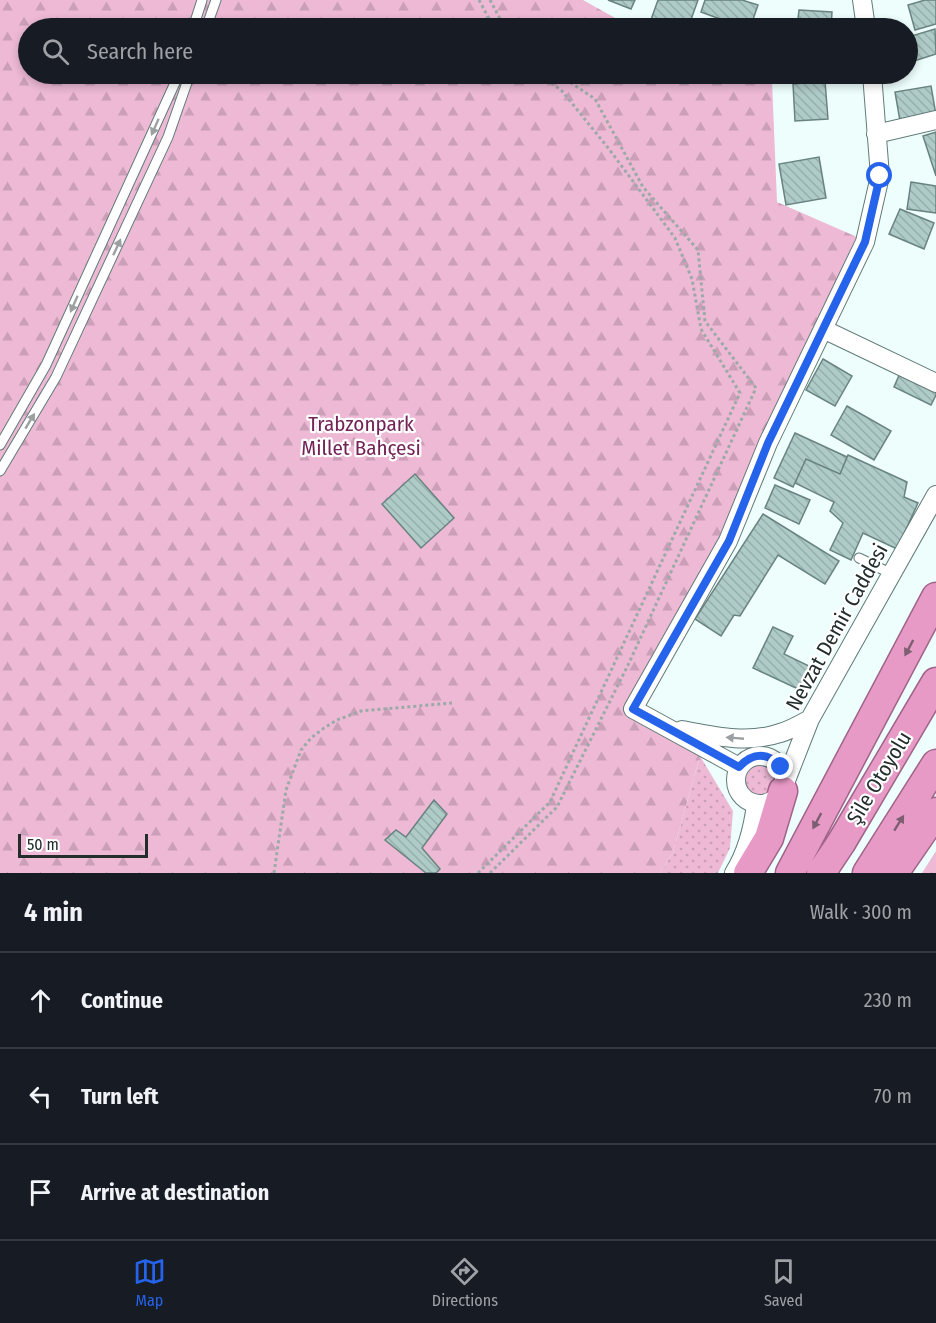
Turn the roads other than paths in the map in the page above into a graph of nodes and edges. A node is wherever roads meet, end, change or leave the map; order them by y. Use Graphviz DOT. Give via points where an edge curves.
graph roads {
  1 [pos="202,0"];
  2 [pos="216,0"];
  3 [pos="862,0"];
  4 [pos="196,18"];
  5 [pos="210,18"];
  6 [pos="865,18"];
  7 [pos="174,84"];
  8 [pos="187,84"];
  9 [pos="873,84"];
  10 [pos="936,120"];
  11 [pos="876,134"];
  12 [pos="823,329"];
  13 [pos="936,383"];
  14 [pos="0,445"];
  15 [pos="0,471"];
  16 [pos="936,495"];
  17 [pos="859,558"];
  18 [pos="892,574"];
  19 [pos="936,597"];
  20 [pos="936,682"];
  21 [pos="810,719"];
  22 [pos="663,726"];
  23 [pos="746,762"];
  24 [pos="936,764"];
  25 [pos="784,787"];
  26 [pos="756,804"];
  27 [pos="936,812"];
  28 [pos="790,871"];
  29 [pos="734,873"];
  30 [pos="748,873"];
  31 [pos="821,873"];
  32 [pos="867,873"];
  33 [pos="894,873"];
  1 -- 4 [label="lane"];
  2 -- 5 [label="lane"];
  3 -- 6 [label="street"];
  7 -- 14 [label="lane, one-way" via="46,365"];
  15 -- 8 [label="lane, one-way" via="56,377 168,137"];
  9 -- 11 [label="street"];
  10 -- 11 [label="street"];
  11 -- 12 [label="street" via="880,176 865,242"];
  12 -- 13 [label="street"];
  12 -- 22 [label="street" via="768,443 729,541 633,709"];
  16 -- 18 [label="street, Nevzat Demir Caddesi"];
  17 -- 18 [label="lane"];
  18 -- 21 [label="street, Nevzat Demir Caddesi"];
  19 -- 28 [label="highway, one-way"];
  20 -- 31 [label="highway, Şile Otoyolu"];
  21 -- 22 [label="street, one-way" via="780,734 748,740"];
  21 -- 23 [label="street"];
  21 -- 25 [label="street, Nevzat Demir Caddesi"];
  22 -- 23 [label="street"];
  23 -- 25 [label="street" via="760,756 776,761 784,775"];
  23 -- 26 [label="street" via="736,775 736,783 742,797"];
  32 -- 24 [label="highway, Şile Otoyolu, one-way"];
  25 -- 26 [label="street" via="778,798 764,805"];
  25 -- 30 [label="highway" via="769,838"];
  26 -- 29 [label="street" via="754,827"];
  27 -- 33 [label="highway"];
}
